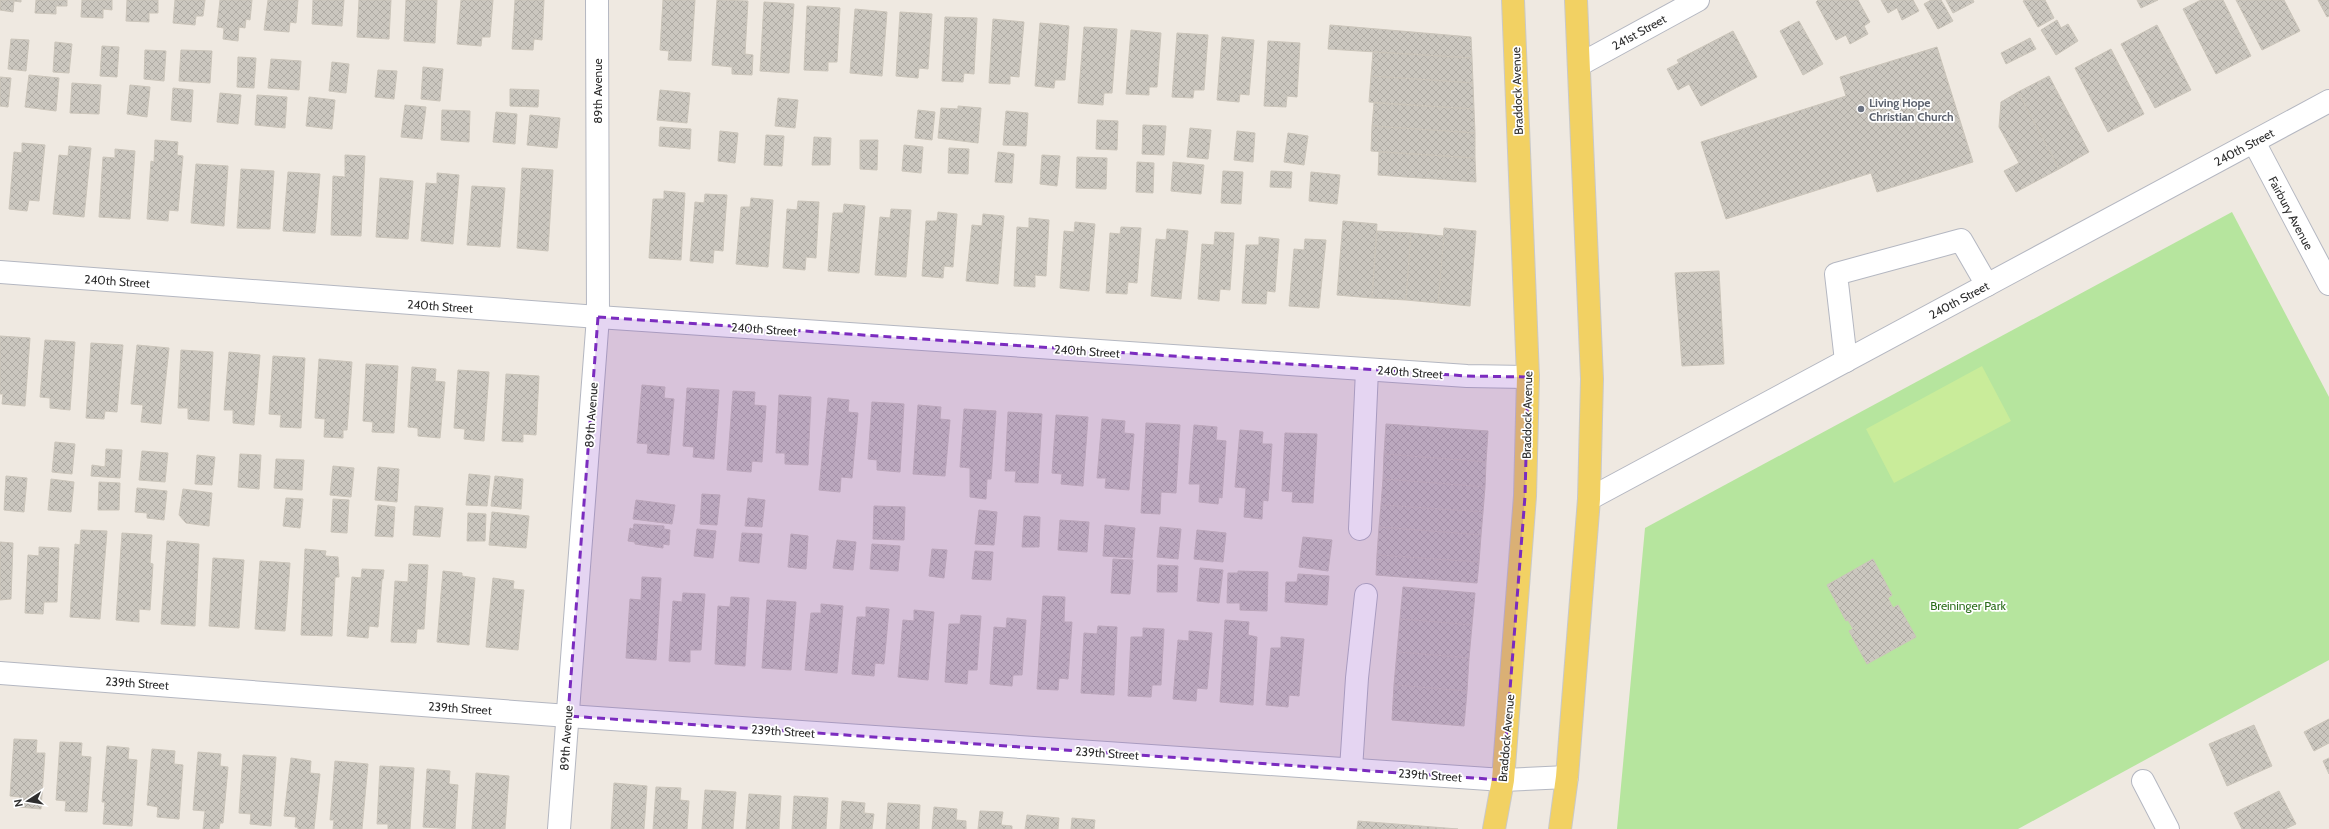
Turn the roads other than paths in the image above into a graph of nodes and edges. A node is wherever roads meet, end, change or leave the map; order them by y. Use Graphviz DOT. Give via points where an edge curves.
graph roads {
  1 [pos="597,0"];
  2 [pos="1513,0"];
  3 [pos="1576,0"];
  4 [pos="1698,0"];
  5 [pos="1579,65"];
  6 [pos="2329,101"];
  7 [pos="2254,142"];
  8 [pos="0,272"];
  9 [pos="2329,284"];
  10 [pos="1987,285"];
  11 [pos="598,318"];
  12 [pos="1846,361"];
  13 [pos="1367,370"];
  14 [pos="1528,377"];
  15 [pos="1588,499"];
  16 [pos="1360,529"];
  17 [pos="1366,595"];
  18 [pos="0,672"];
  19 [pos="568,716"];
  20 [pos="1352,769"];
  21 [pos="1567,777"];
  22 [pos="1503,780"];
  23 [pos="2143,781"];
  24 [pos="559,829"];
  25 [pos="1494,829"];
  26 [pos="1560,829"];
  27 [pos="2168,829"];
  1 -- 11 [label="street, 89th Avenue"];
  2 -- 14 [label="main road, Braddock Avenue"];
  3 -- 5 [label="main road"];
  4 -- 5 [label="street, 241st Street"];
  5 -- 15 [label="main road" via="1592,379"];
  6 -- 7 [label="street, 240th Street"];
  7 -- 9 [label="street, Fairbury Avenue"];
  7 -- 10 [label="street, 240th Street"];
  8 -- 11 [label="street, 240th Street"];
  10 -- 12 [label="street, 240th Street"];
  10 -- 12 [label="street" via="1961,240 1836,274"];
  11 -- 13 [label="street, 240th Street"];
  11 -- 19 [label="street, 89th Avenue"];
  12 -- 15 [label="street, 240th Street"];
  13 -- 14 [label="street, 240th Street"];
  13 -- 16 [label="street"];
  14 -- 22 [label="main road, Braddock Avenue" via="1525,496"];
  15 -- 21 [label="main road"];
  17 -- 20 [label="street" via="1357,678"];
  18 -- 19 [label="street, 239th Street"];
  19 -- 20 [label="street, 239th Street"];
  19 -- 24 [label="street, 89th Avenue"];
  20 -- 22 [label="street, 239th Street"];
  21 -- 22 [label="street, 239th Street"];
  21 -- 26 [label="main road"];
  22 -- 25 [label="main road, Braddock Avenue"];
  23 -- 27 [label="street"];
}
